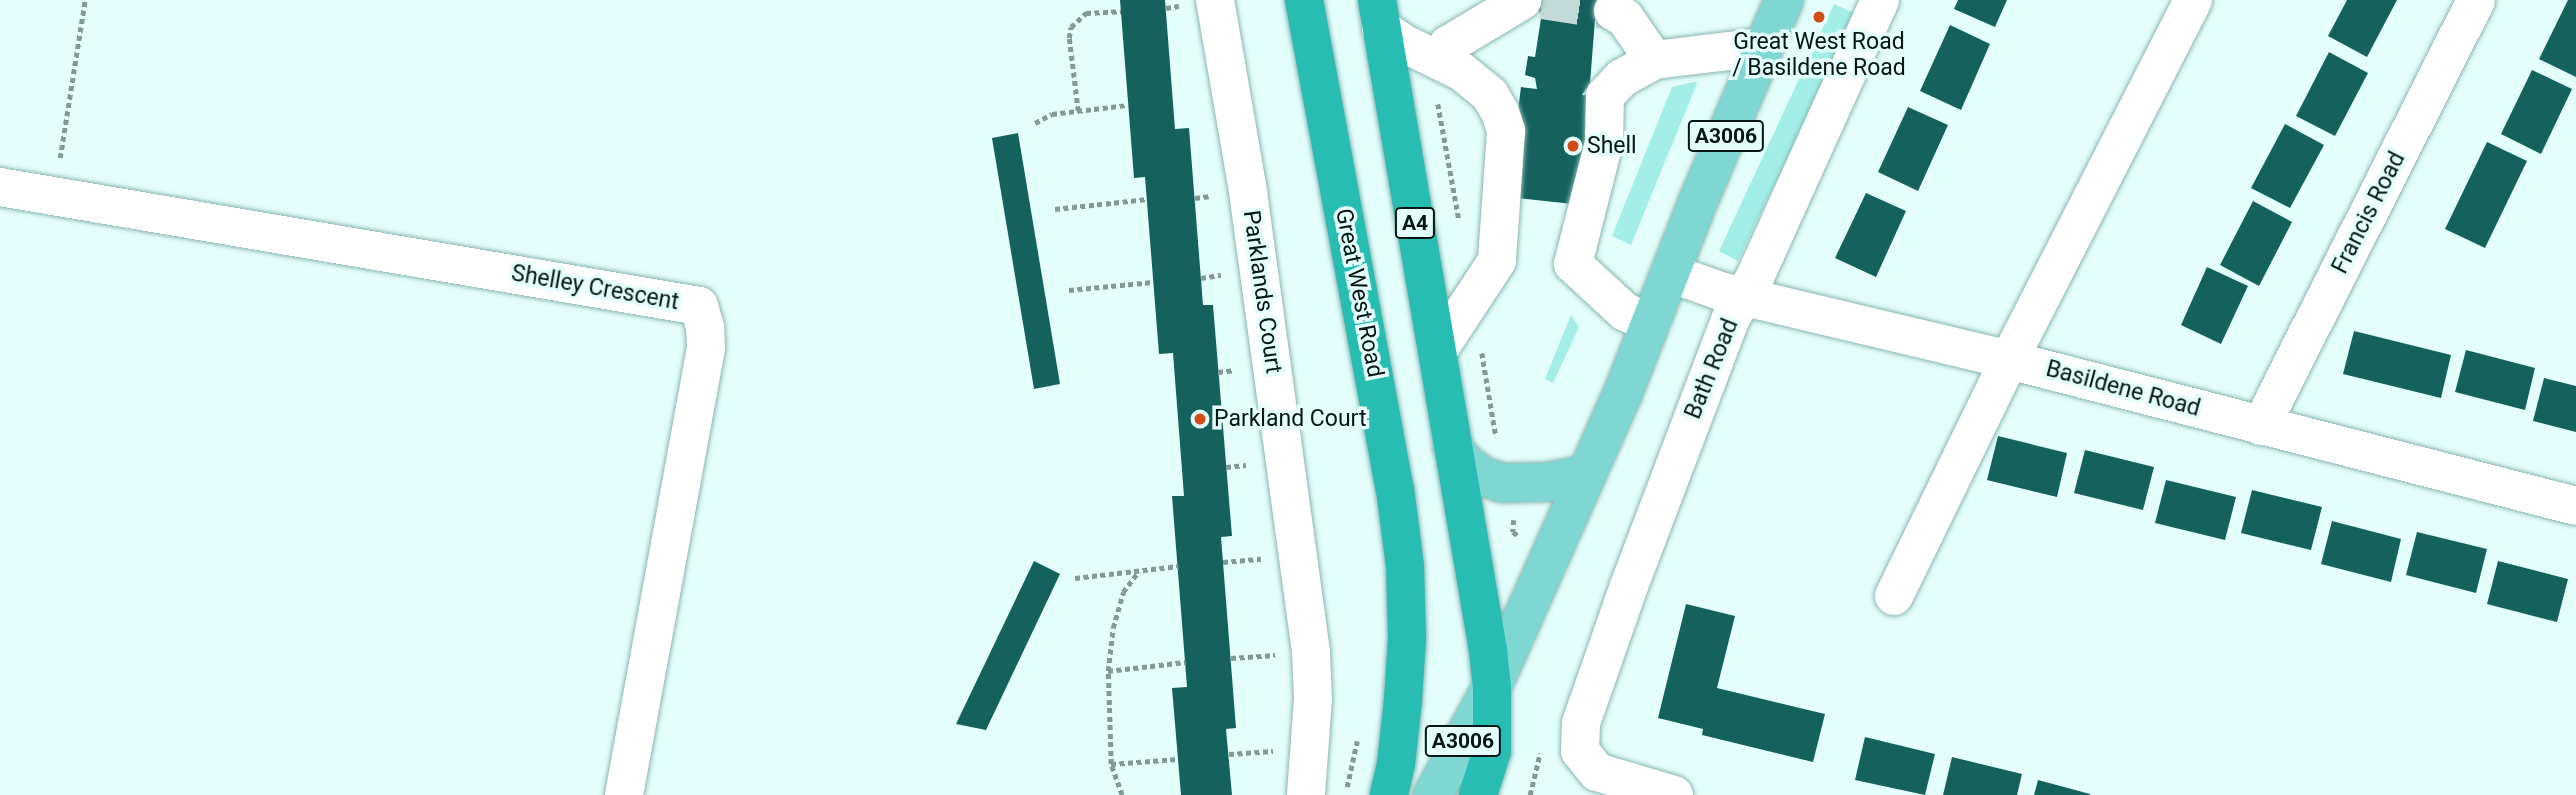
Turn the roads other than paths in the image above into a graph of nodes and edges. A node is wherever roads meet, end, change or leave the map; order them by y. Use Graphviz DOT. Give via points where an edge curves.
graph roads {
  1 [pos="1215,0"];
  2 [pos="1304,0"];
  3 [pos="1523,0"];
  4 [pos="1784,0"];
  5 [pos="1880,0"];
  6 [pos="2193,0"];
  7 [pos="2476,0"];
  8 [pos="1613,11"];
  9 [pos="1379,14"];
  10 [pos="1763,47"];
  11 [pos="1435,57"];
  12 [pos="1654,60"];
  13 [pos="0,187"];
  14 [pos="1670,273"];
  15 [pos="1743,297"];
  16 [pos="1649,323"];
  17 [pos="1437,352"];
  18 [pos="2009,360"];
  19 [pos="2262,426"];
  20 [pos="1452,446"];
  21 [pos="1585,475"];
  22 [pos="2576,506"];
  23 [pos="1894,596"];
  24 [pos="1492,687"];
  25 [pos="624,795"];
  26 [pos="1306,795"];
  27 [pos="1389,795"];
  28 [pos="1433,795"];
  29 [pos="1478,795"];
  30 [pos="1674,795"];
  1 -- 26 [label="street, Parklands Court" via="1248,192 1311,652 1313,699"];
  2 -- 27 [label="highway, Great West Road" via="1395,489 1405,566 1405,664"];
  3 -- 11 [label="street"];
  4 -- 10 [label="main road, A3006"];
  5 -- 15 [label="street, Bath Road"];
  6 -- 18 [label="street"];
  7 -- 19 [label="street, Francis Road"];
  8 -- 12 [label="street" via="1625,18"];
  9 -- 11 [label="street" via="1405,44"];
  9 -- 17 [label="highway, A4"];
  10 -- 12 [label="street"];
  10 -- 14 [label="main road, A3006"];
  11 -- 17 [label="street" via="1490,95 1506,131 1497,261"];
  12 -- 16 [label="street" via="1622,78 1605,96 1604,142 1573,264 1625,312"];
  13 -- 25 [label="street, Shelley Crescent" via="699,306 706,348"];
  14 -- 15 [label="street, Basildene Road"];
  14 -- 16 [label="main road, A3006"];
  15 -- 18 [label="street, Basildene Road"];
  15 -- 30 [label="street, Bath Road" via="1731,318 1581,723 1580,751 1597,772"];
  16 -- 21 [label="main road, A3006"];
  17 -- 20 [label="highway, A4"];
  18 -- 19 [label="street, Basildene Road"];
  18 -- 23 [label="street"];
  19 -- 22 [label="street, Basildene Road"];
  20 -- 21 [label="main road" via="1482,476 1502,482 1548,482"];
  20 -- 24 [label="highway, A4"];
  21 -- 24 [label="main road, A3006"];
  24 -- 28 [label="main road, A3006"];
  24 -- 29 [label="highway, A4" via="1492,751"];
}
